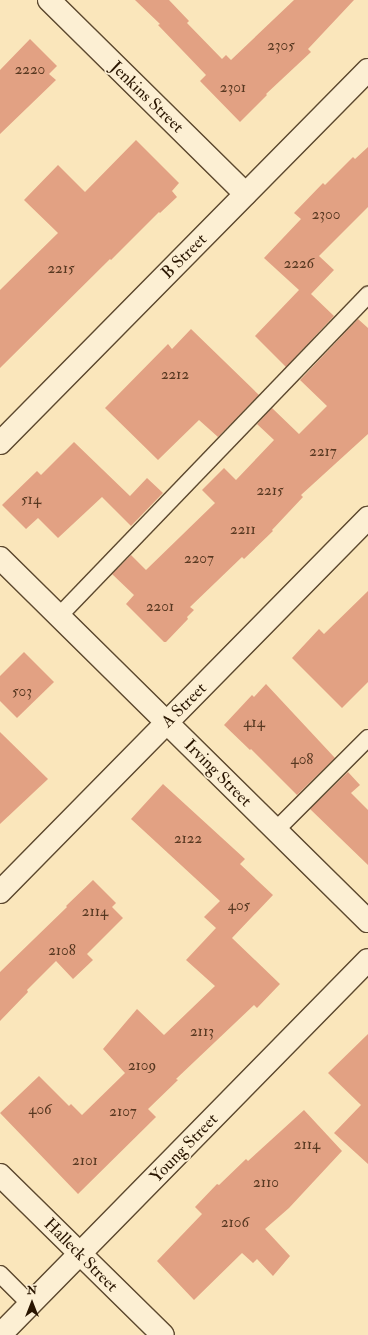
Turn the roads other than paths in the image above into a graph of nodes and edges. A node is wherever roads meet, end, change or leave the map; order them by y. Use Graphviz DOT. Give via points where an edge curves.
graph roads {
  1 [pos="49,0"];
  2 [pos="368,70"];
  3 [pos="246,194"];
  4 [pos="368,295"];
  5 [pos="0,443"];
  6 [pos="368,518"];
  7 [pos="0,558"];
  8 [pos="59,616"];
  9 [pos="167,722"];
  10 [pos="368,738"];
  11 [pos="276,830"];
  12 [pos="0,892"];
  13 [pos="368,921"];
  14 [pos="368,960"];
  15 [pos="0,1174"];
  16 [pos="80,1254"];
  17 [pos="0,1274"];
  18 [pos="30,1304"];
  19 [pos="0,1335"];
  20 [pos="163,1335"];
  1 -- 3 [label="street, Jenkins Street"];
  2 -- 3 [label="street, B Street"];
  3 -- 5 [label="street, B Street"];
  4 -- 8 [label="lane"];
  6 -- 9 [label="street, A Street"];
  7 -- 8 [label="street, Irving Street"];
  8 -- 9 [label="street, Irving Street"];
  9 -- 11 [label="street, Irving Street"];
  9 -- 12 [label="street, A Street"];
  10 -- 11 [label="lane"];
  11 -- 13 [label="street, Irving Street"];
  14 -- 16 [label="street, Young Street"];
  15 -- 16 [label="street, Halleck Street"];
  16 -- 18 [label="street, Young Street"];
  16 -- 20 [label="street, Halleck Street"];
  17 -- 18 [label="lane"];
  18 -- 19 [label="street, Young Street"];
}
